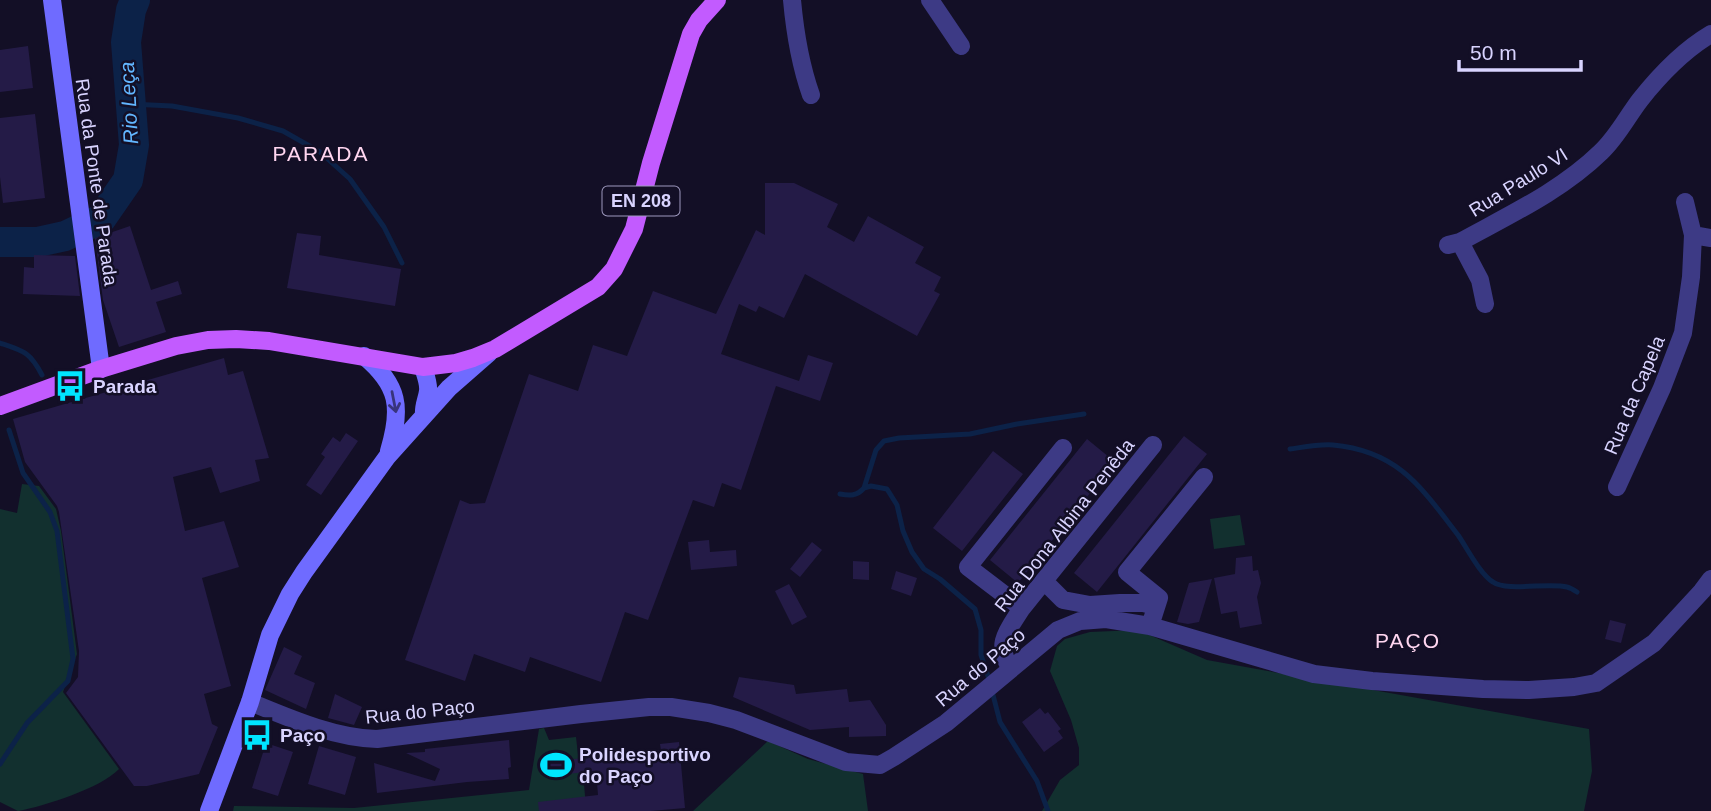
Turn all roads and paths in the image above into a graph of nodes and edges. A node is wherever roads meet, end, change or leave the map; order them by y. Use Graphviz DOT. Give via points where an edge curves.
graph roads {
  1 [pos="52,0"];
  2 [pos="717,0"];
  3 [pos="792,0"];
  4 [pos="930,0"];
  5 [pos="1711,34"];
  6 [pos="961,46"];
  7 [pos="811,95"];
  8 [pos="1685,202"];
  9 [pos="1693,235"];
  10 [pos="1711,238"];
  11 [pos="1485,304"];
  12 [pos="495,349"];
  13 [pos="364,356"];
  14 [pos="423,367"];
  15 [pos="101,369"];
  16 [pos="0,406"];
  17 [pos="424,415"];
  18 [pos="1153,445"];
  19 [pos="1063,448"];
  20 [pos="387,457"];
  21 [pos="1205,477"];
  22 [pos="1617,487"];
  23 [pos="1711,579"];
  24 [pos="1044,581"];
  25 [pos="1156,606"];
  26 [pos="1022,608"];
  27 [pos="1150,626"];
  28 [pos="1004,675"];
  29 [pos="250,702"];
  30 [pos="209,811"];
  1 -- 15 [label="street, Rua da Ponte de Parada"];
  2 -- 12 [label="main road, EN 208" via="691,34 634,229 614,269 598,287"];
  3 -- 7 [label="street" via="796,38"];
  4 -- 6 [label="street"];
  5 -- 11 [label="street, Rua Paulo VI" via="1667,71 1586,165 1547,194 1454,243 1480,280"];
  8 -- 9 [label="street, Rua da Capela"];
  9 -- 10 [label="street"];
  9 -- 22 [label="street, Rua da Capela" via="1683,333"];
  12 -- 14 [label="main road, EN 208"];
  12 -- 17 [label="street"];
  13 -- 14 [label="main road, EN 208"];
  13 -- 15 [label="main road, EN 208" via="269,341 208,340"];
  13 -- 20 [label="street, one-way" via="387,378 394,398 397,419"];
  14 -- 17 [label="street" via="428,384"];
  15 -- 16 [label="main road, EN 208"];
  17 -- 20 [label="street"];
  18 -- 24 [label="street, Rua Dona Albina Penêda"];
  19 -- 26 [label="street" via="968,567"];
  20 -- 29 [label="street" via="290,594 270,635"];
  21 -- 25 [label="street" via="1127,572 1159,598"];
  23 -- 27 [label="street, Rua do Paço" via="1654,643 1596,683 1574,687 1483,689 1314,674"];
  24 -- 25 [label="street" via="1063,600"];
  24 -- 26 [label="street, Rua Dona Albina Penêda"];
  25 -- 27 [label="street"];
  26 -- 28 [label="street, Rua Dona Albina Penêda" via="1004,635"];
  27 -- 28 [label="street, Rua do Paço" via="1106,619 1080,621 1058,630"];
  28 -- 29 [label="street, Rua do Paço" via="946,723 880,765 846,762 736,720 671,707 360,739"];
  29 -- 30 [label="street"];
}
